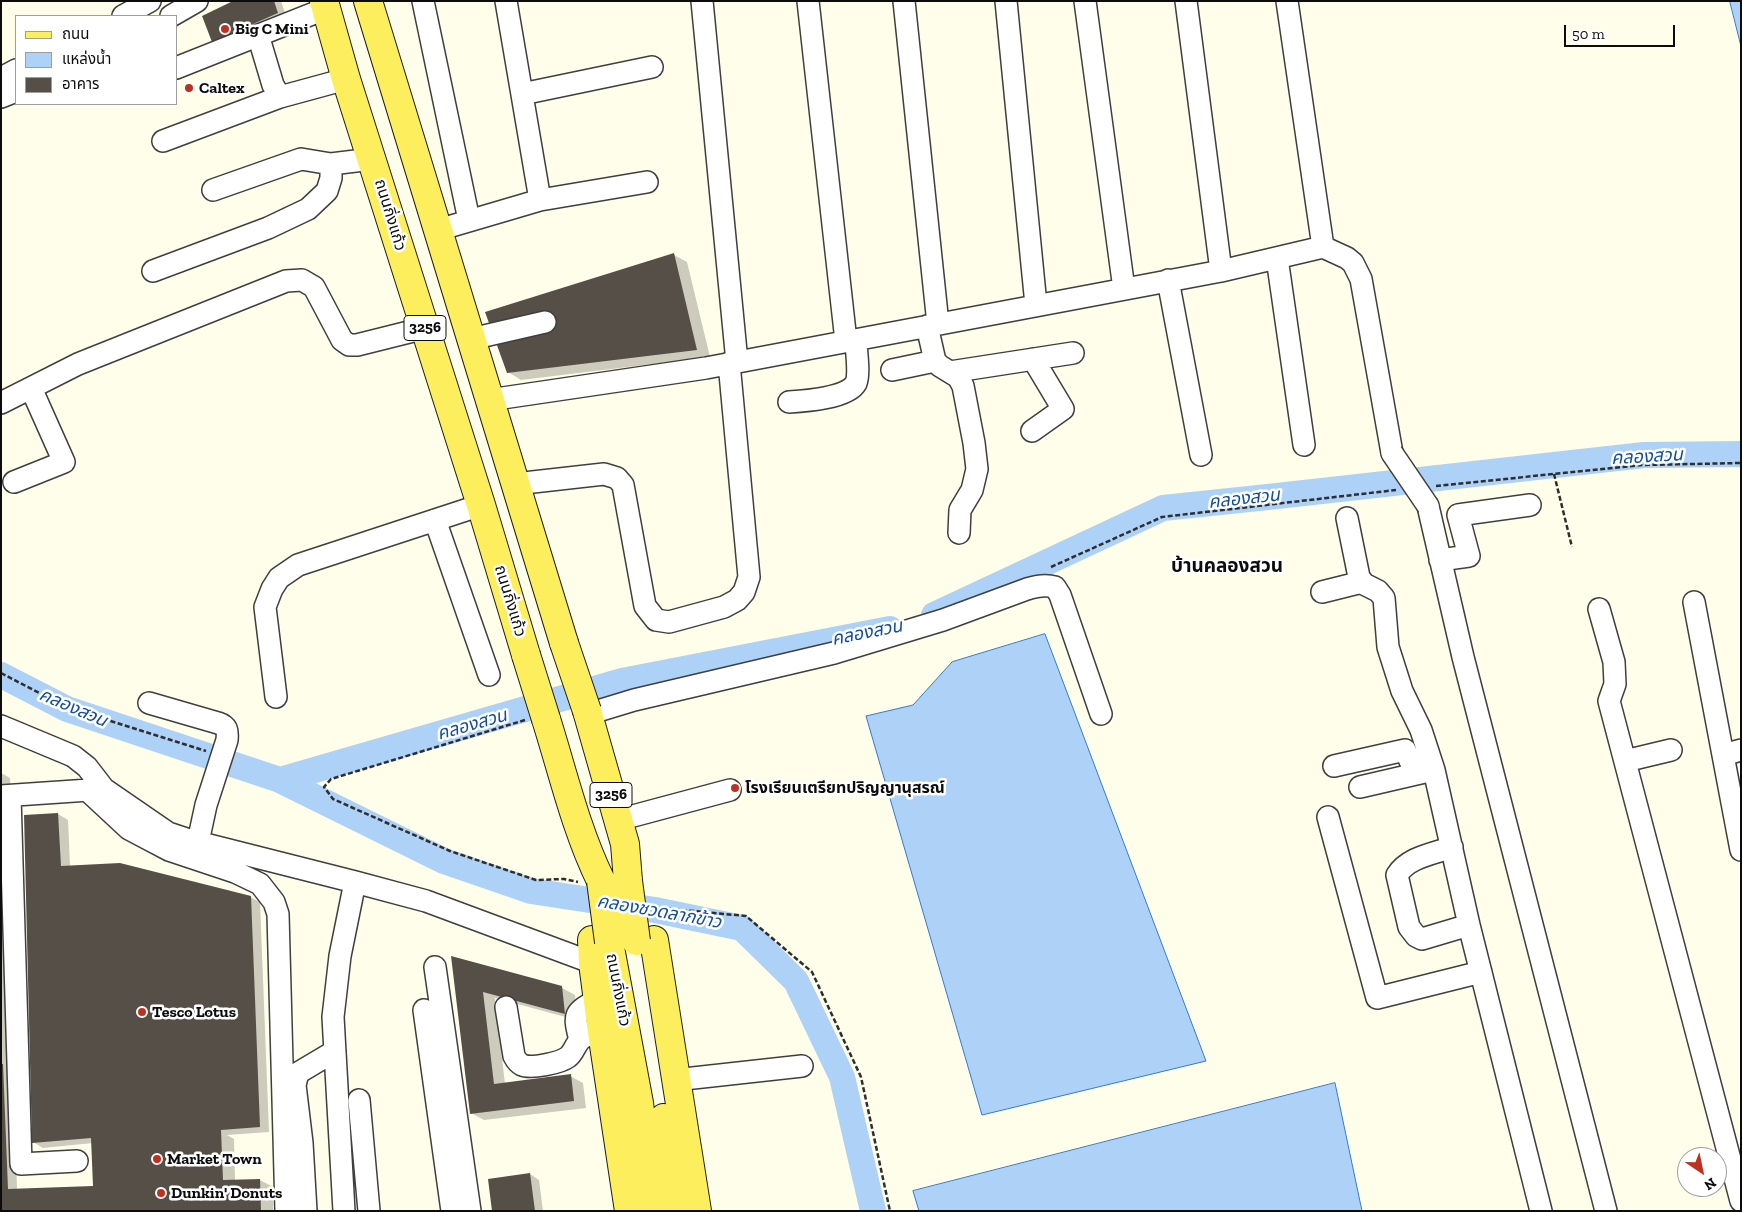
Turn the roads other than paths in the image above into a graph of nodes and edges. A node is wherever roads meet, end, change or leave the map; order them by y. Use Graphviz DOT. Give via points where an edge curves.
graph roads {
  1 [pos="197,1"];
  2 [pos="368,1"];
  3 [pos="423,1"];
  4 [pos="506,1"];
  5 [pos="702,1"];
  6 [pos="808,1"];
  7 [pos="904,1"];
  8 [pos="1006,1"];
  9 [pos="1085,1"];
  10 [pos="1186,1"];
  11 [pos="1287,1"];
  12 [pos="326,5"];
  13 [pos="148,8"];
  14 [pos="126,15"];
  15 [pos="173,15"];
  16 [pos="258,35"];
  17 [pos="178,67"];
  18 [pos="652,67"];
  19 [pos="15,71"];
  20 [pos="1,78"];
  21 [pos="346,79"];
  22 [pos="15,91"];
  23 [pos="522,94"];
  24 [pos="1,97"];
  25 [pos="280,97"];
  26 [pos="163,141"];
  27 [pos="372,159"];
  28 [pos="331,164"];
  29 [pos="647,182"];
  30 [pos="213,190"];
  31 [pos="540,200"];
  32 [pos="470,220"];
  33 [pos="438,230"];
  34 [pos="1323,247"];
  35 [pos="1276,258"];
  36 [pos="153,271"];
  37 [pos="1220,271"];
  38 [pos="1168,280"];
  39 [pos="1124,289"];
  40 [pos="1036,305"];
  41 [pos="545,322"];
  42 [pos="932,325"];
  43 [pos="425,328"];
  44 [pos="471,339"];
  45 [pos="851,340"];
  46 [pos="1073,353"];
  47 [pos="1033,359"];
  48 [pos="733,363"];
  49 [pos="943,366"];
  50 [pos="892,370"];
  51 [pos="31,388"];
  52 [pos="489,400"];
  53 [pos="789,402"];
  54 [pos="1,403"];
  55 [pos="1032,431"];
  56 [pos="1304,445"];
  57 [pos="1201,454"];
  58 [pos="14,482"];
  59 [pos="515,484"];
  60 [pos="1530,504"];
  61 [pos="481,505"];
  62 [pos="1347,518"];
  63 [pos="435,520"];
  64 [pos="959,533"];
  65 [pos="1440,560"];
  66 [pos="1362,582"];
  67 [pos="1322,592"];
  68 [pos="1694,602"];
  69 [pos="1599,609"];
  70 [pos="489,675"];
  71 [pos="276,697"];
  72 [pos="149,703"];
  73 [pos="587,712"];
  74 [pos="1101,714"];
  75 [pos="1,726"];
  76 [pos="1671,750"];
  77 [pos="1732,752"];
  78 [pos="1625,761"];
  79 [pos="1334,766"];
  80 [pos="1425,772"];
  81 [pos="1360,787"];
  82 [pos="96,790"];
  83 [pos="730,790"];
  84 [pos="6,796"];
  85 [pos="1328,817"];
  86 [pos="622,832"];
  87 [pos="198,842"];
  88 [pos="1452,847"];
  89 [pos="1741,850"];
  90 [pos="356,882"];
  91 [pos="1469,925"];
  92 [pos="598,948"];
  93 [pos="436,967"];
  94 [pos="1481,972"];
  95 [pos="506,1006"];
  96 [pos="424,1010"];
  97 [pos="591,1036"];
  98 [pos="335,1051"];
  99 [pos="802,1066"];
  100 [pos="659,1094"];
  101 [pos="359,1100"];
  102 [pos="78,1161"];
  103 [pos="447,1172"];
  104 [pos="1741,1200"];
  105 [pos="286,1211"];
  106 [pos="306,1211"];
  107 [pos="344,1211"];
  108 [pos="369,1211"];
  109 [pos="452,1211"];
  110 [pos="470,1211"];
  111 [pos="629,1211"];
  112 [pos="652,1211"];
  113 [pos="674,1211"];
  114 [pos="697,1211"];
  115 [pos="1542,1211"];
  116 [pos="1606,1211"];
  1 -- 15 [label="street"];
  2 -- 33 [label="main road, ถนนกิ่งแก้ว / 3256"];
  3 -- 32 [label="street"];
  4 -- 23 [label="street"];
  5 -- 48 [label="street"];
  6 -- 45 [label="street"];
  7 -- 42 [label="street"];
  8 -- 40 [label="street"];
  9 -- 39 [label="street"];
  10 -- 37 [label="street"];
  11 -- 34 [label="street"];
  12 -- 16 [label="street"];
  12 -- 21 [label="main road, ถนนกิ่งแก้ว / 3256"];
  13 -- 14 [label="street"];
  16 -- 17 [label="street"];
  16 -- 25 [label="street" via="273,85"];
  18 -- 23 [label="street"];
  19 -- 20 [label="street"];
  21 -- 25 [label="street"];
  21 -- 27 [label="main road, ถนนกิ่งแก้ว / 3256"];
  22 -- 24 [label="street"];
  23 -- 31 [label="street"];
  25 -- 26 [label="street"];
  27 -- 28 [label="street"];
  27 -- 43 [label="main road, ถนนกิ่งแก้ว / 3256"];
  28 -- 30 [label="street" via="301,159"];
  28 -- 36 [label="street" via="327,191 308,209 268,228"];
  29 -- 31 [label="street"];
  31 -- 32 [label="street"];
  32 -- 33 [label="street"];
  33 -- 44 [label="main road, ถนนกิ่งแก้ว / 3256"];
  34 -- 35 [label="street"];
  34 -- 65 [label="street, bridge" via="1353,263 1361,278 1392,453 1428,506"];
  35 -- 37 [label="street"];
  35 -- 56 [label="street"];
  37 -- 38 [label="street"];
  38 -- 39 [label="street"];
  38 -- 57 [label="street"];
  39 -- 40 [label="street"];
  40 -- 42 [label="street"];
  41 -- 44 [label="street"];
  42 -- 45 [label="street"];
  42 -- 49 [label="street"];
  43 -- 51 [label="street" via="348,345 342,340 314,287 302,280 286,281 78,364"];
  43 -- 61 [label="main road, ถนนกิ่งแก้ว / 3256"];
  44 -- 52 [label="main road, ถนนกิ่งแก้ว / 3256"];
  45 -- 48 [label="street"];
  45 -- 53 [label="street" via="857,375 852,388 845,393 811,401"];
  46 -- 47 [label="street"];
  47 -- 49 [label="street"];
  47 -- 55 [label="street" via="1063,409"];
  48 -- 52 [label="street"];
  48 -- 59 [label="street" via="749,578 737,600 724,607 669,622 656,620 645,606 623,485 617,478 604,474"];
  49 -- 50 [label="street"];
  49 -- 64 [label="street" via="958,377 963,386 977,469 972,490 960,510"];
  51 -- 54 [label="street"];
  51 -- 58 [label="street" via="64,462"];
  52 -- 59 [label="main road, ถนนกิ่งแก้ว / 3256"];
  59 -- 73 [label="main road, ถนนกิ่งแก้ว / 3256, bridge"];
  60 -- 65 [label="street" via="1458,514 1468,556"];
  61 -- 63 [label="street"];
  61 -- 92 [label="main road, ถนนกิ่งแก้ว / 3256, bridge" via="526,655 539,718 590,877"];
  62 -- 66 [label="street" via="1358,577"];
  63 -- 70 [label="street"];
  63 -- 71 [label="street" via="298,565 279,578 266,607"];
  65 -- 116 [label="street"];
  66 -- 67 [label="street"];
  66 -- 80 [label="street" via="1384,598 1388,647 1402,691 1421,730"];
  68 -- 77 [label="street"];
  69 -- 78 [label="street" via="1614,662 1615,684 1609,701"];
  72 -- 87 [label="street" via="225,726 228,731"];
  73 -- 74 [label="street" via="834,653 943,620 1027,589 1049,585 1055,587 1060,595"];
  73 -- 86 [label="main road, ถนนกิ่งแก้ว / 3256"];
  75 -- 82 [label="street" via="73,756 87,767"];
  76 -- 78 [label="street"];
  77 -- 89 [label="street"];
  78 -- 104 [label="street"];
  79 -- 80 [label="street" via="1405,750"];
  80 -- 81 [label="street"];
  80 -- 88 [label="street" via="1440,802"];
  82 -- 84 [label="street"];
  82 -- 87 [label="street" via="168,833"];
  82 -- 105 [label="street" via="129,829 169,850 260,884 274,902 278,914"];
  83 -- 86 [label="street"];
  84 -- 102 [label="street" via="21,1164"];
  85 -- 94 [label="street" via="1377,998"];
  86 -- 100 [label="main road, ถนนกิ่งแก้ว / 3256, bridge" via="640,889"];
  87 -- 90 [label="street"];
  88 -- 91 [label="street"];
  88 -- 91 [label="street" via="1410,862 1397,876 1409,928 1416,936 1422,939"];
  90 -- 92 [label="street"];
  90 -- 98 [label="street" via="340,956 334,1017"];
  91 -- 94 [label="street"];
  92 -- 97 [label="main road" via="598,999"];
  92 -- 100 [label="main road, ถนนกิ่งแก้ว / 3256"];
  93 -- 103 [label="street"];
  94 -- 115 [label="street"];
  95 -- 97 [label="street" via="514,1056 523,1066 565,1059"];
  96 -- 103 [label="street"];
  97 -- 111 [label="main road"];
  98 -- 106 [label="street" via="298,1073 295,1086"];
  98 -- 107 [label="street"];
  99 -- 100 [label="street"];
  100 -- 112 [label="main road, ถนนกิ่งแก้ว / 3256"];
  100 -- 113 [label="main road, ถนนกิ่งแก้ว / 3256"];
  100 -- 114 [label="main road"];
  101 -- 108 [label="street"];
  103 -- 109 [label="street"];
  103 -- 110 [label="street"];
}
